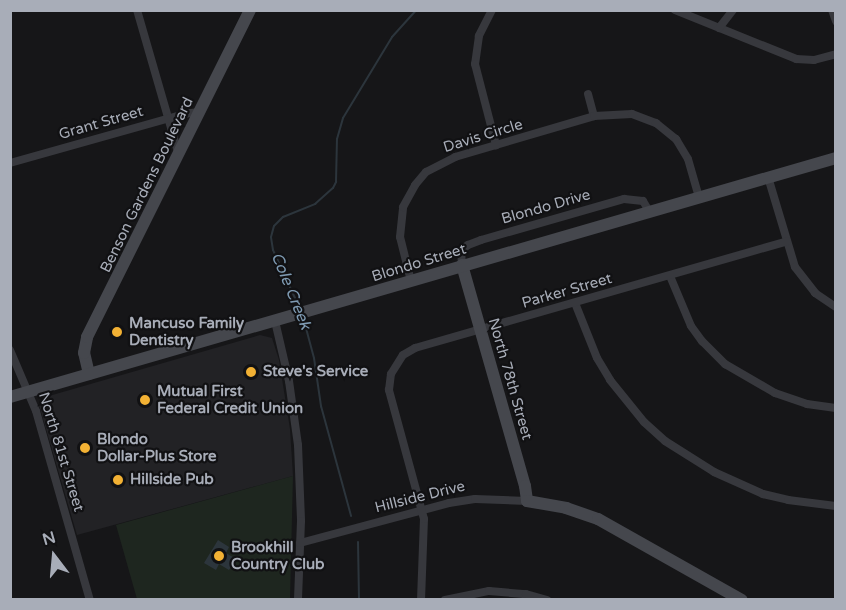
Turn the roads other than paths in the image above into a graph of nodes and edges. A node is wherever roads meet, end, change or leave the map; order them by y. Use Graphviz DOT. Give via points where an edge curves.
graph roads {
  1 [pos="137,10"];
  2 [pos="250,10"];
  3 [pos="492,10"];
  4 [pos="675,10"];
  5 [pos="733,10"];
  6 [pos="832,10"];
  7 [pos="836,21"];
  8 [pos="719,28"];
  9 [pos="836,54"];
  10 [pos="588,94"];
  11 [pos="199,112"];
  12 [pos="594,117"];
  13 [pos="169,118"];
  14 [pos="496,145"];
  15 [pos="178,152"];
  16 [pos="836,158"];
  17 [pos="10,163"];
  18 [pos="768,177"];
  19 [pos="699,197"];
  20 [pos="649,211"];
  21 [pos="787,241"];
  22 [pos="462,265"];
  23 [pos="670,276"];
  24 [pos="411,282"];
  25 [pos="575,303"];
  26 [pos="836,307"];
  27 [pos="280,320"];
  28 [pos="481,329"];
  29 [pos="10,350"];
  30 [pos="89,374"];
  31 [pos="29,392"];
  32 [pos="10,397"];
  33 [pos="836,408"];
  34 [pos="527,501"];
  35 [pos="836,506"];
  36 [pos="422,510"];
  37 [pos="300,543"];
  38 [pos="90,600"];
  39 [pos="297,600"];
  40 [pos="421,600"];
  41 [pos="445,600"];
  42 [pos="547,600"];
  43 [pos="742,600"];
  1 -- 13 [label="street"];
  2 -- 11 [label="street, Benson Gardens Boulevard"];
  3 -- 14 [label="street" via="479,36 475,64"];
  4 -- 8 [label="street"];
  5 -- 8 [label="street"];
  6 -- 7 [label="street"];
  8 -- 9 [label="street" via="796,59 814,60"];
  10 -- 12 [label="street"];
  11 -- 13 [label="street, Grant Street"];
  11 -- 15 [label="street, Benson Gardens Boulevard"];
  12 -- 14 [label="street, Davis Circle"];
  12 -- 19 [label="street, Davis Circle" via="632,114 664,128 688,159"];
  13 -- 15 [label="street"];
  13 -- 17 [label="street, Grant Street"];
  14 -- 24 [label="street, Davis Circle" via="440,163 415,185 403,207 399,229"];
  15 -- 30 [label="street, Benson Gardens Boulevard" via="87,337 84,353"];
  16 -- 18 [label="street, Blondo Street"];
  18 -- 19 [label="street, Blondo Street"];
  18 -- 21 [label="street"];
  19 -- 20 [label="street, Blondo Street"];
  20 -- 22 [label="street, Blondo Street"];
  20 -- 22 [label="street, Blondo Drive" via="643,201 630,198 504,233 468,245 460,255"];
  21 -- 23 [label="street, Parker Street"];
  21 -- 26 [label="street" via="801,278"];
  22 -- 24 [label="street, Blondo Street"];
  22 -- 28 [label="street, North 78th Street"];
  23 -- 25 [label="street, Parker Street"];
  23 -- 33 [label="street" via="691,326 725,364 774,393"];
  24 -- 27 [label="street, Blondo Street"];
  25 -- 28 [label="street, Parker Street"];
  25 -- 35 [label="street" via="610,380 644,423 665,441 714,472 763,494"];
  27 -- 30 [label="street, Blondo Street"];
  27 -- 37 [label="street" via="300,468"];
  28 -- 34 [label="street, North 78th Street"];
  28 -- 36 [label="street, Parker Street" via="415,348 403,355 391,374 391,400"];
  29 -- 31 [label="street, North 81st Street"];
  30 -- 31 [label="street, Blondo Street"];
  31 -- 32 [label="street, Blondo Street"];
  31 -- 38 [label="street, North 81st Street"];
  34 -- 36 [label="street, Hillside Drive" via="475,499"];
  34 -- 43 [label="street, Hillside Drive" via="598,519"];
  36 -- 37 [label="street, Hillside Drive"];
  36 -- 40 [label="street, Parker Street"];
  37 -- 39 [label="street"];
  41 -- 42 [label="street" via="489,591"];
}
